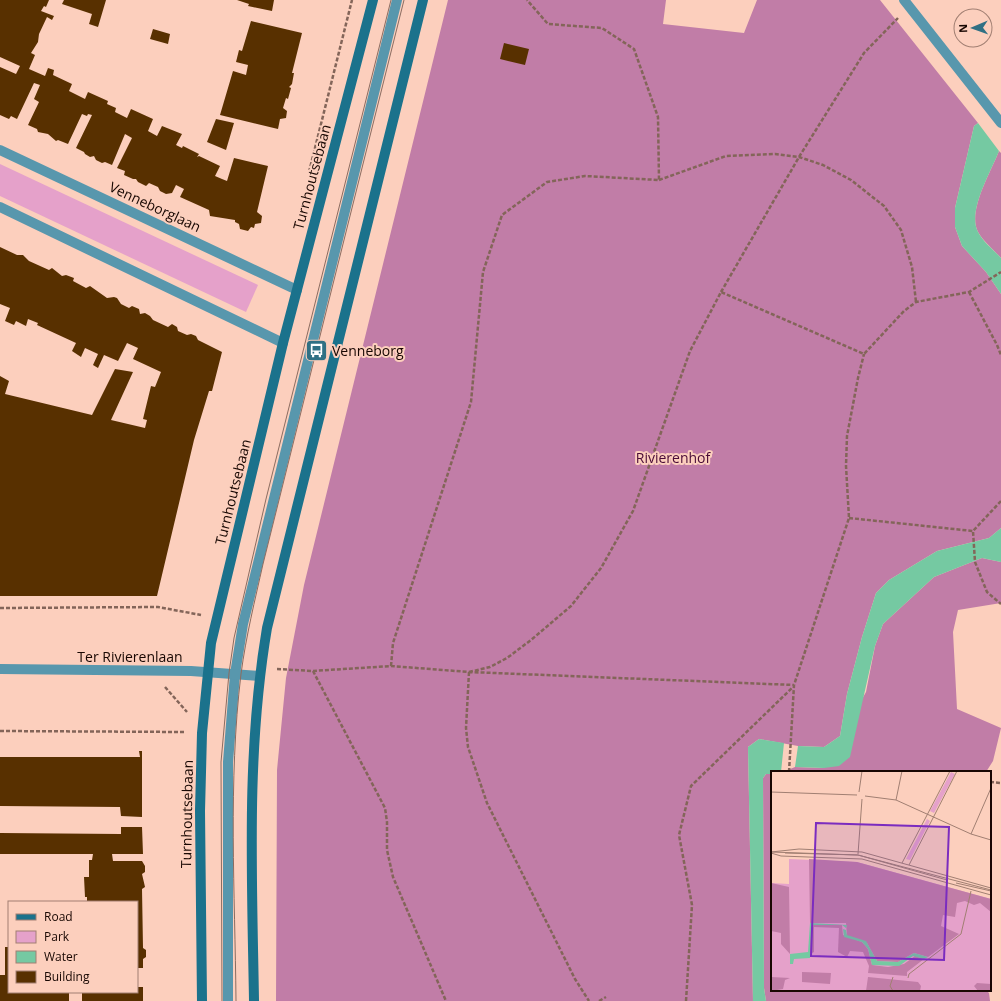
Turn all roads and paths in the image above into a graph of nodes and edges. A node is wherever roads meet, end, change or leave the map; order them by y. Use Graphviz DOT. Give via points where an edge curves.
graph roads {
  1 [pos="352,0"];
  2 [pos="373,0"];
  3 [pos="397,0"];
  4 [pos="423,0"];
  5 [pos="527,0"];
  6 [pos="907,4"];
  7 [pos="1001,123"];
  8 [pos="0,150"];
  9 [pos="799,157"];
  10 [pos="308,176"];
  11 [pos="659,180"];
  12 [pos="0,207"];
  13 [pos="1001,272"];
  14 [pos="297,290"];
  15 [pos="721,292"];
  16 [pos="969,292"];
  17 [pos="916,302"];
  18 [pos="284,343"];
  19 [pos="864,354"];
  20 [pos="1001,355"];
  21 [pos="1001,501"];
  22 [pos="849,518"];
  23 [pos="973,531"];
  24 [pos="1001,604"];
  25 [pos="0,608"];
  26 [pos="201,616"];
  27 [pos="277,662"];
  28 [pos="391,666"];
  29 [pos="0,669"];
  30 [pos="275,669"];
  31 [pos="313,670"];
  32 [pos="151,671"];
  33 [pos="208,672"];
  34 [pos="470,672"];
  35 [pos="235,674"];
  36 [pos="275,675"];
  37 [pos="259,676"];
  38 [pos="794,685"];
  39 [pos="187,712"];
  40 [pos="0,732"];
  41 [pos="186,732"];
  42 [pos="788,771"];
  43 [pos="991,782"];
  44 [pos="1001,783"];
  45 [pos="606,997"];
  46 [pos="202,1001"];
  47 [pos="228,1001"];
  48 [pos="254,1001"];
  49 [pos="446,1001"];
  50 [pos="589,1001"];
  51 [pos="599,1001"];
  52 [pos="686,1001"];
  1 -- 10 [label="path"];
  2 -- 14 [label="main road, Turnhoutsebaan"];
  3 -- 35 [label="street" via="273,499 243,624"];
  4 -- 37 [label="main road" via="271,608"];
  5 -- 11 [label="path" via="548,24 602,28 634,49 658,117"];
  6 -- 7 [label="street"];
  6 -- 9 [label="path" via="864,53"];
  8 -- 14 [label="street, Venneborglaan"];
  9 -- 11 [label="path" via="775,154 726,156"];
  9 -- 15 [label="path"];
  9 -- 17 [label="path" via="823,165 851,180 884,206 901,230 912,267"];
  11 -- 28 [label="path" via="585,176 547,182 502,215 483,272 471,402 393,643"];
  12 -- 18 [label="street"];
  13 -- 16 [label="path"];
  14 -- 18 [label="main road, Turnhoutsebaan"];
  15 -- 19 [label="path"];
  15 -- 34 [label="path" via="690,351 633,511 601,568 571,606 531,640 490,667"];
  16 -- 17 [label="path"];
  16 -- 20 [label="path"];
  17 -- 19 [label="path" via="904,311"];
  18 -- 33 [label="main road, Turnhoutsebaan" via="219,606"];
  19 -- 22 [label="path" via="847,436"];
  21 -- 23 [label="path"];
  22 -- 23 [label="path"];
  22 -- 38 [label="path"];
  23 -- 24 [label="path" via="975,562 987,592"];
  25 -- 26 [label="path" via="158,607"];
  27 -- 30 [label="path"];
  28 -- 31 [label="path"];
  28 -- 34 [label="path"];
  29 -- 32 [label="street, Ter Rivierenlaan"];
  30 -- 31 [label="path"];
  30 -- 36 [label="path"];
  31 -- 49 [label="path" via="385,808 388,822 388,856 393,877"];
  32 -- 33 [label="street, Ter Rivierenlaan"];
  32 -- 39 [label="path"];
  33 -- 35 [label="street, Ter Rivierenlaan"];
  33 -- 46 [label="main road, Turnhoutsebaan" via="202,733 200,811"];
  34 -- 38 [label="path"];
  34 -- 50 [label="path" via="466,728 468,747 487,803 575,979"];
  35 -- 37 [label="street, Ter Rivierenlaan"];
  35 -- 47 [label="street" via="227,791"];
  37 -- 48 [label="main road" via="253,735 251,806"];
  38 -- 42 [label="path"];
  38 -- 52 [label="path" via="691,786 679,835 692,905"];
  40 -- 41 [label="path"];
  43 -- 44 [label="path"];
  45 -- 51 [label="path"];
}
